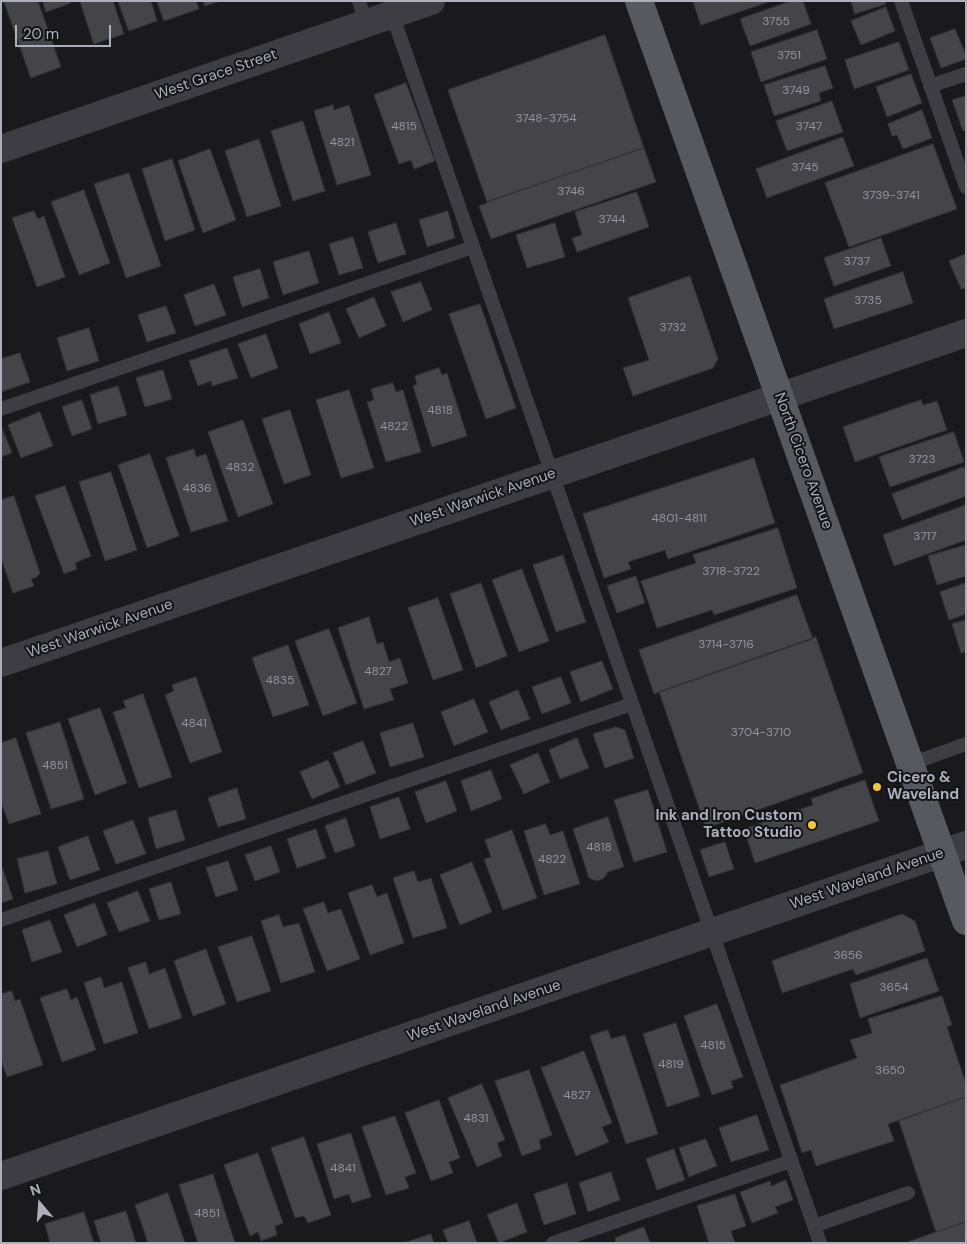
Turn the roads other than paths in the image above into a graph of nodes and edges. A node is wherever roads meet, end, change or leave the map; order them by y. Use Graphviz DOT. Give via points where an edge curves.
graph roads {
  1 [pos="431,1"];
  2 [pos="639,1"];
  3 [pos="901,1"];
  4 [pos="363,12"];
  5 [pos="392,14"];
  6 [pos="966,74"];
  7 [pos="930,86"];
  8 [pos="1,149"];
  9 [pos="966,187"];
  10 [pos="473,247"];
  11 [pos="966,333"];
  12 [pos="780,397"];
  13 [pos="1,409"];
  14 [pos="552,475"];
  15 [pos="1,663"];
  16 [pos="632,704"];
  17 [pos="966,744"];
  18 [pos="910,764"];
  19 [pos="954,849"];
  20 [pos="1,920"];
  21 [pos="966,921"];
  22 [pos="712,932"];
  23 [pos="791,1161"];
  24 [pos="1,1176"];
  25 [pos="908,1193"];
  26 [pos="814,1226"];
  27 [pos="553,1243"];
  28 [pos="820,1243"];
  1 -- 5 [label="street, West Grace Street"];
  2 -- 12 [label="main road, North Cicero Avenue"];
  3 -- 7 [label="lane"];
  4 -- 5 [label="street, West Grace Street"];
  4 -- 8 [label="street, West Grace Street"];
  5 -- 10 [label="lane"];
  6 -- 7 [label="lane"];
  7 -- 9 [label="lane"];
  10 -- 13 [label="lane"];
  10 -- 14 [label="lane"];
  11 -- 12 [label="street, West Warwick Avenue"];
  12 -- 14 [label="street, West Warwick Avenue"];
  12 -- 18 [label="main road, North Cicero Avenue"];
  14 -- 15 [label="street, West Warwick Avenue"];
  14 -- 16 [label="lane"];
  16 -- 20 [label="lane"];
  16 -- 22 [label="lane"];
  17 -- 18 [label="lane"];
  18 -- 19 [label="main road, North Cicero Avenue"];
  19 -- 21 [label="main road, North Cicero Avenue"];
  19 -- 22 [label="street, West Waveland Avenue"];
  22 -- 23 [label="lane"];
  22 -- 24 [label="street, West Waveland Avenue"];
  23 -- 26 [label="lane"];
  23 -- 27 [label="lane"];
  25 -- 26 [label="lane"];
  26 -- 28 [label="lane"];
}
